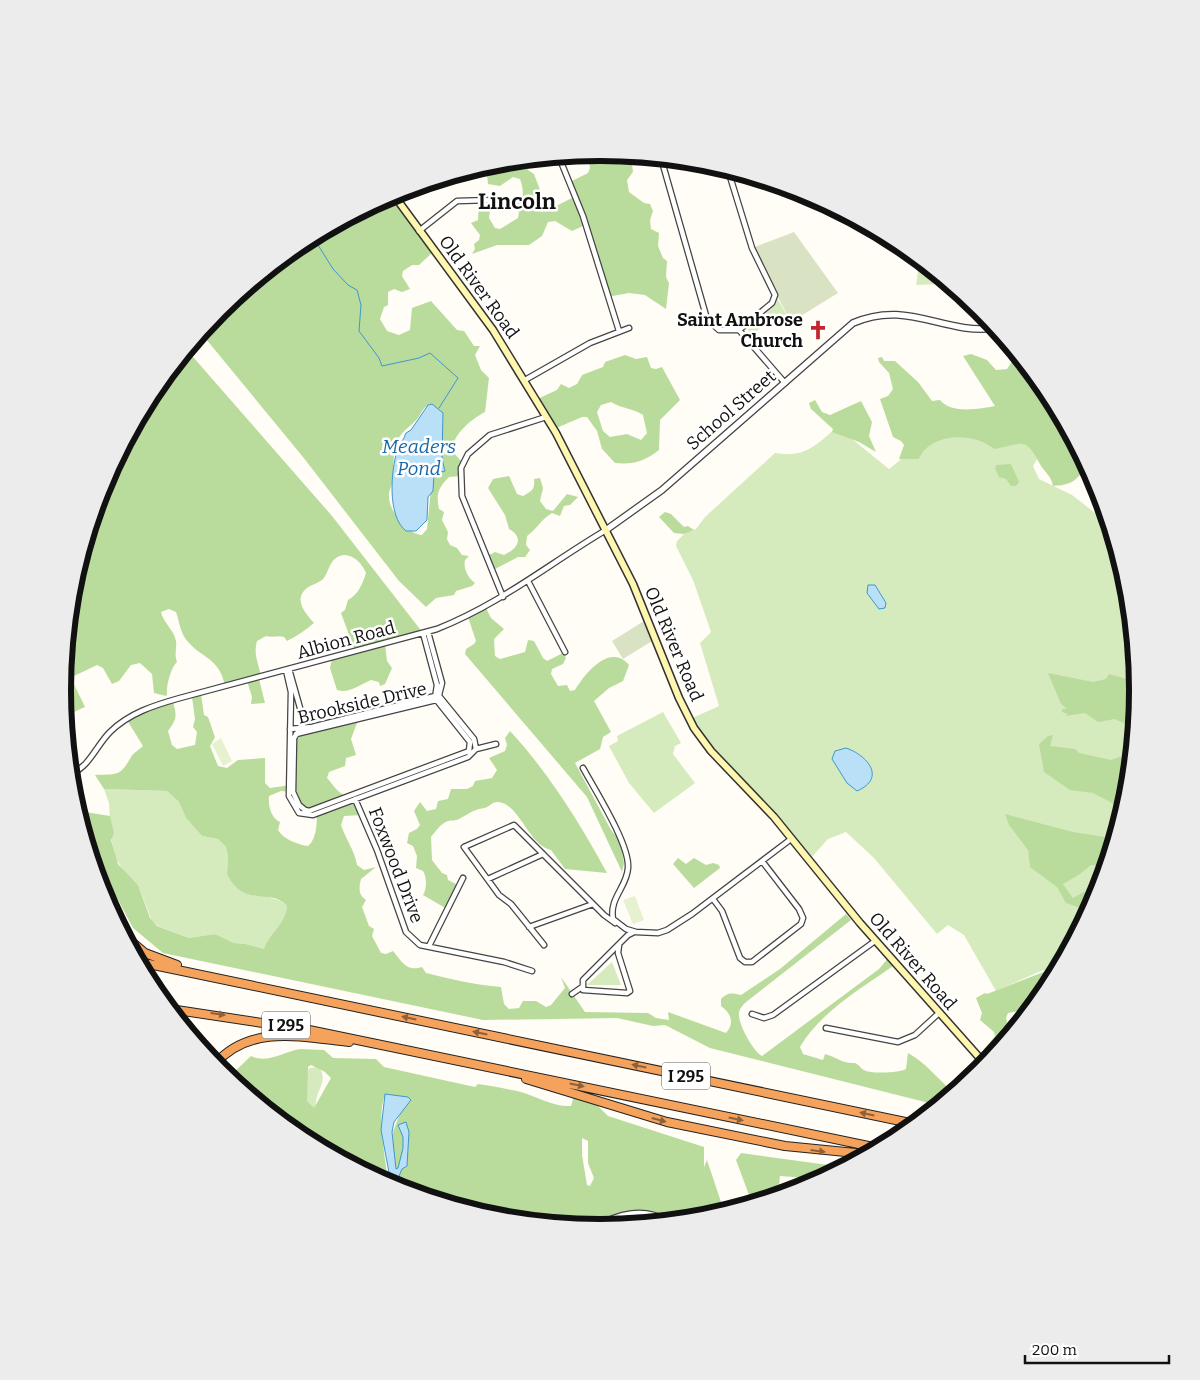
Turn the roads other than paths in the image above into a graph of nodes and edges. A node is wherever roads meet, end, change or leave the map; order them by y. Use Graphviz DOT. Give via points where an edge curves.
graph roads {
  1 [pos="562,162"];
  2 [pos="662,165"];
  3 [pos="730,177"];
  4 [pos="491,200"];
  5 [pos="398,201"];
  6 [pos="419,231"];
  7 [pos="630,328"];
  8 [pos="986,328"];
  9 [pos="739,330"];
  10 [pos="619,331"];
  11 [pos="525,380"];
  12 [pos="785,383"];
  13 [pos="546,417"];
  14 [pos="606,530"];
  15 [pos="528,581"];
  16 [pos="503,597"];
  17 [pos="426,633"];
  18 [pos="565,652"];
  19 [pos="288,670"];
  20 [pos="438,697"];
  21 [pos="300,729"];
  22 [pos="292,732"];
  23 [pos="496,744"];
  24 [pos="476,749"];
  25 [pos="583,768"];
  26 [pos="78,770"];
  27 [pos="400,780"];
  28 [pos="354,797"];
  29 [pos="792,839"];
  30 [pos="543,854"];
  31 [pos="762,861"];
  32 [pos="463,878"];
  33 [pos="488,879"];
  34 [pos="713,899"];
  35 [pos="593,904"];
  36 [pos="617,923"];
  37 [pos="529,927"];
  38 [pos="636,932"];
  39 [pos="875,941"];
  40 [pos="544,945"];
  41 [pos="619,945"];
  42 [pos="429,946"];
  43 [pos="140,950"];
  44 [pos="148,964"];
  45 [pos="532,971"];
  46 [pos="242,983"];
  47 [pos="582,987"];
  48 [pos="572,994"];
  49 [pos="180,1010"];
  50 [pos="939,1013"];
  51 [pos="752,1014"];
  52 [pos="826,1028"];
  53 [pos="402,1049"];
  54 [pos="221,1058"];
  55 [pos="980,1058"];
  56 [pos="478,1065"];
  57 [pos="905,1122"];
  58 [pos="868,1146"];
  59 [pos="855,1153"];
  60 [pos="655,1216"];
  61 [pos="613,1219"];
  1 -- 10 [label="street" via="583,216"];
  2 -- 9 [label="street" via="707,319 720,330"];
  3 -- 9 [label="street" via="752,248 774,295 772,303"];
  4 -- 6 [label="street" via="457,201"];
  5 -- 6 [label="main road, Old River Road"];
  6 -- 11 [label="main road, Old River Road" via="494,330"];
  7 -- 10 [label="street"];
  8 -- 12 [label="street, School Street" via="968,329 902,314 867,317 840,332"];
  9 -- 12 [label="street"];
  10 -- 11 [label="street" via="590,343"];
  11 -- 13 [label="main road, Old River Road"];
  12 -- 14 [label="street, School Street" via="662,490"];
  13 -- 14 [label="main road, Old River Road"];
  13 -- 16 [label="street" via="490,435 468,454 462,468 462,496"];
  14 -- 15 [label="street, Albion Road"];
  14 -- 29 [label="main road, Old River Road" via="647,615 694,728"];
  15 -- 16 [label="street, Albion Road"];
  15 -- 18 [label="street"];
  16 -- 17 [label="street, Albion Road" via="462,619"];
  17 -- 19 [label="street, Albion Road"];
  17 -- 20 [label="street" via="442,683"];
  19 -- 21 [label="street" via="304,722"];
  19 -- 22 [label="street" via="292,692"];
  19 -- 26 [label="street, Albion Road" via="142,711 110,732"];
  20 -- 21 [label="street, Brookside Drive"];
  20 -- 22 [label="street, Brookside Drive"];
  20 -- 24 [label="street" via="474,739"];
  20 -- 27 [label="street" via="470,742 471,749"];
  21 -- 22 [label="street, Brookside Drive"];
  22 -- 28 [label="street" via="294,796 302,808 316,812"];
  23 -- 24 [label="street"];
  24 -- 27 [label="street" via="468,757"];
  25 -- 36 [label="street" via="623,844 628,861 627,875 612,906 613,919"];
  27 -- 28 [label="street"];
  28 -- 42 [label="street, Foxwood Drive" via="406,932 420,945"];
  29 -- 31 [label="street"];
  29 -- 39 [label="main road, Old River Road"];
  30 -- 33 [label="street"];
  30 -- 33 [label="street" via="514,825 464,847"];
  30 -- 35 [label="street"];
  31 -- 34 [label="street"];
  31 -- 34 [label="street" via="804,918 801,924 752,962 740,958 722,912"];
  32 -- 42 [label="street"];
  33 -- 37 [label="street"];
  34 -- 38 [label="street" via="667,930"];
  35 -- 36 [label="street"];
  35 -- 37 [label="street"];
  36 -- 38 [label="street"];
  37 -- 40 [label="street"];
  38 -- 41 [label="street"];
  39 -- 50 [label="main road, Old River Road"];
  39 -- 51 [label="street" via="773,1015 764,1018"];
  41 -- 47 [label="street" via="583,980"];
  41 -- 47 [label="street" via="618,953 630,991 586,992"];
  42 -- 45 [label="street, Foxwood Drive"];
  43 -- 46 [label="highway" via="158,959"];
  44 -- 46 [label="highway, I 295"];
  57 -- 46 [label="highway, I 295, one-way"];
  47 -- 48 [label="street"];
  49 -- 53 [label="highway, I 295, one-way" via="283,1025"];
  50 -- 52 [label="street" via="912,1037 898,1042"];
  50 -- 55 [label="main road, Old River Road"];
  53 -- 54 [label="highway" via="272,1035 241,1043"];
  53 -- 56 [label="highway, I 295"];
  56 -- 58 [label="highway, I 295, one-way"];
  56 -- 59 [label="highway, one-way" via="667,1122 785,1146"];
  60 -- 61 [label="street" via="635,1213"];
}
